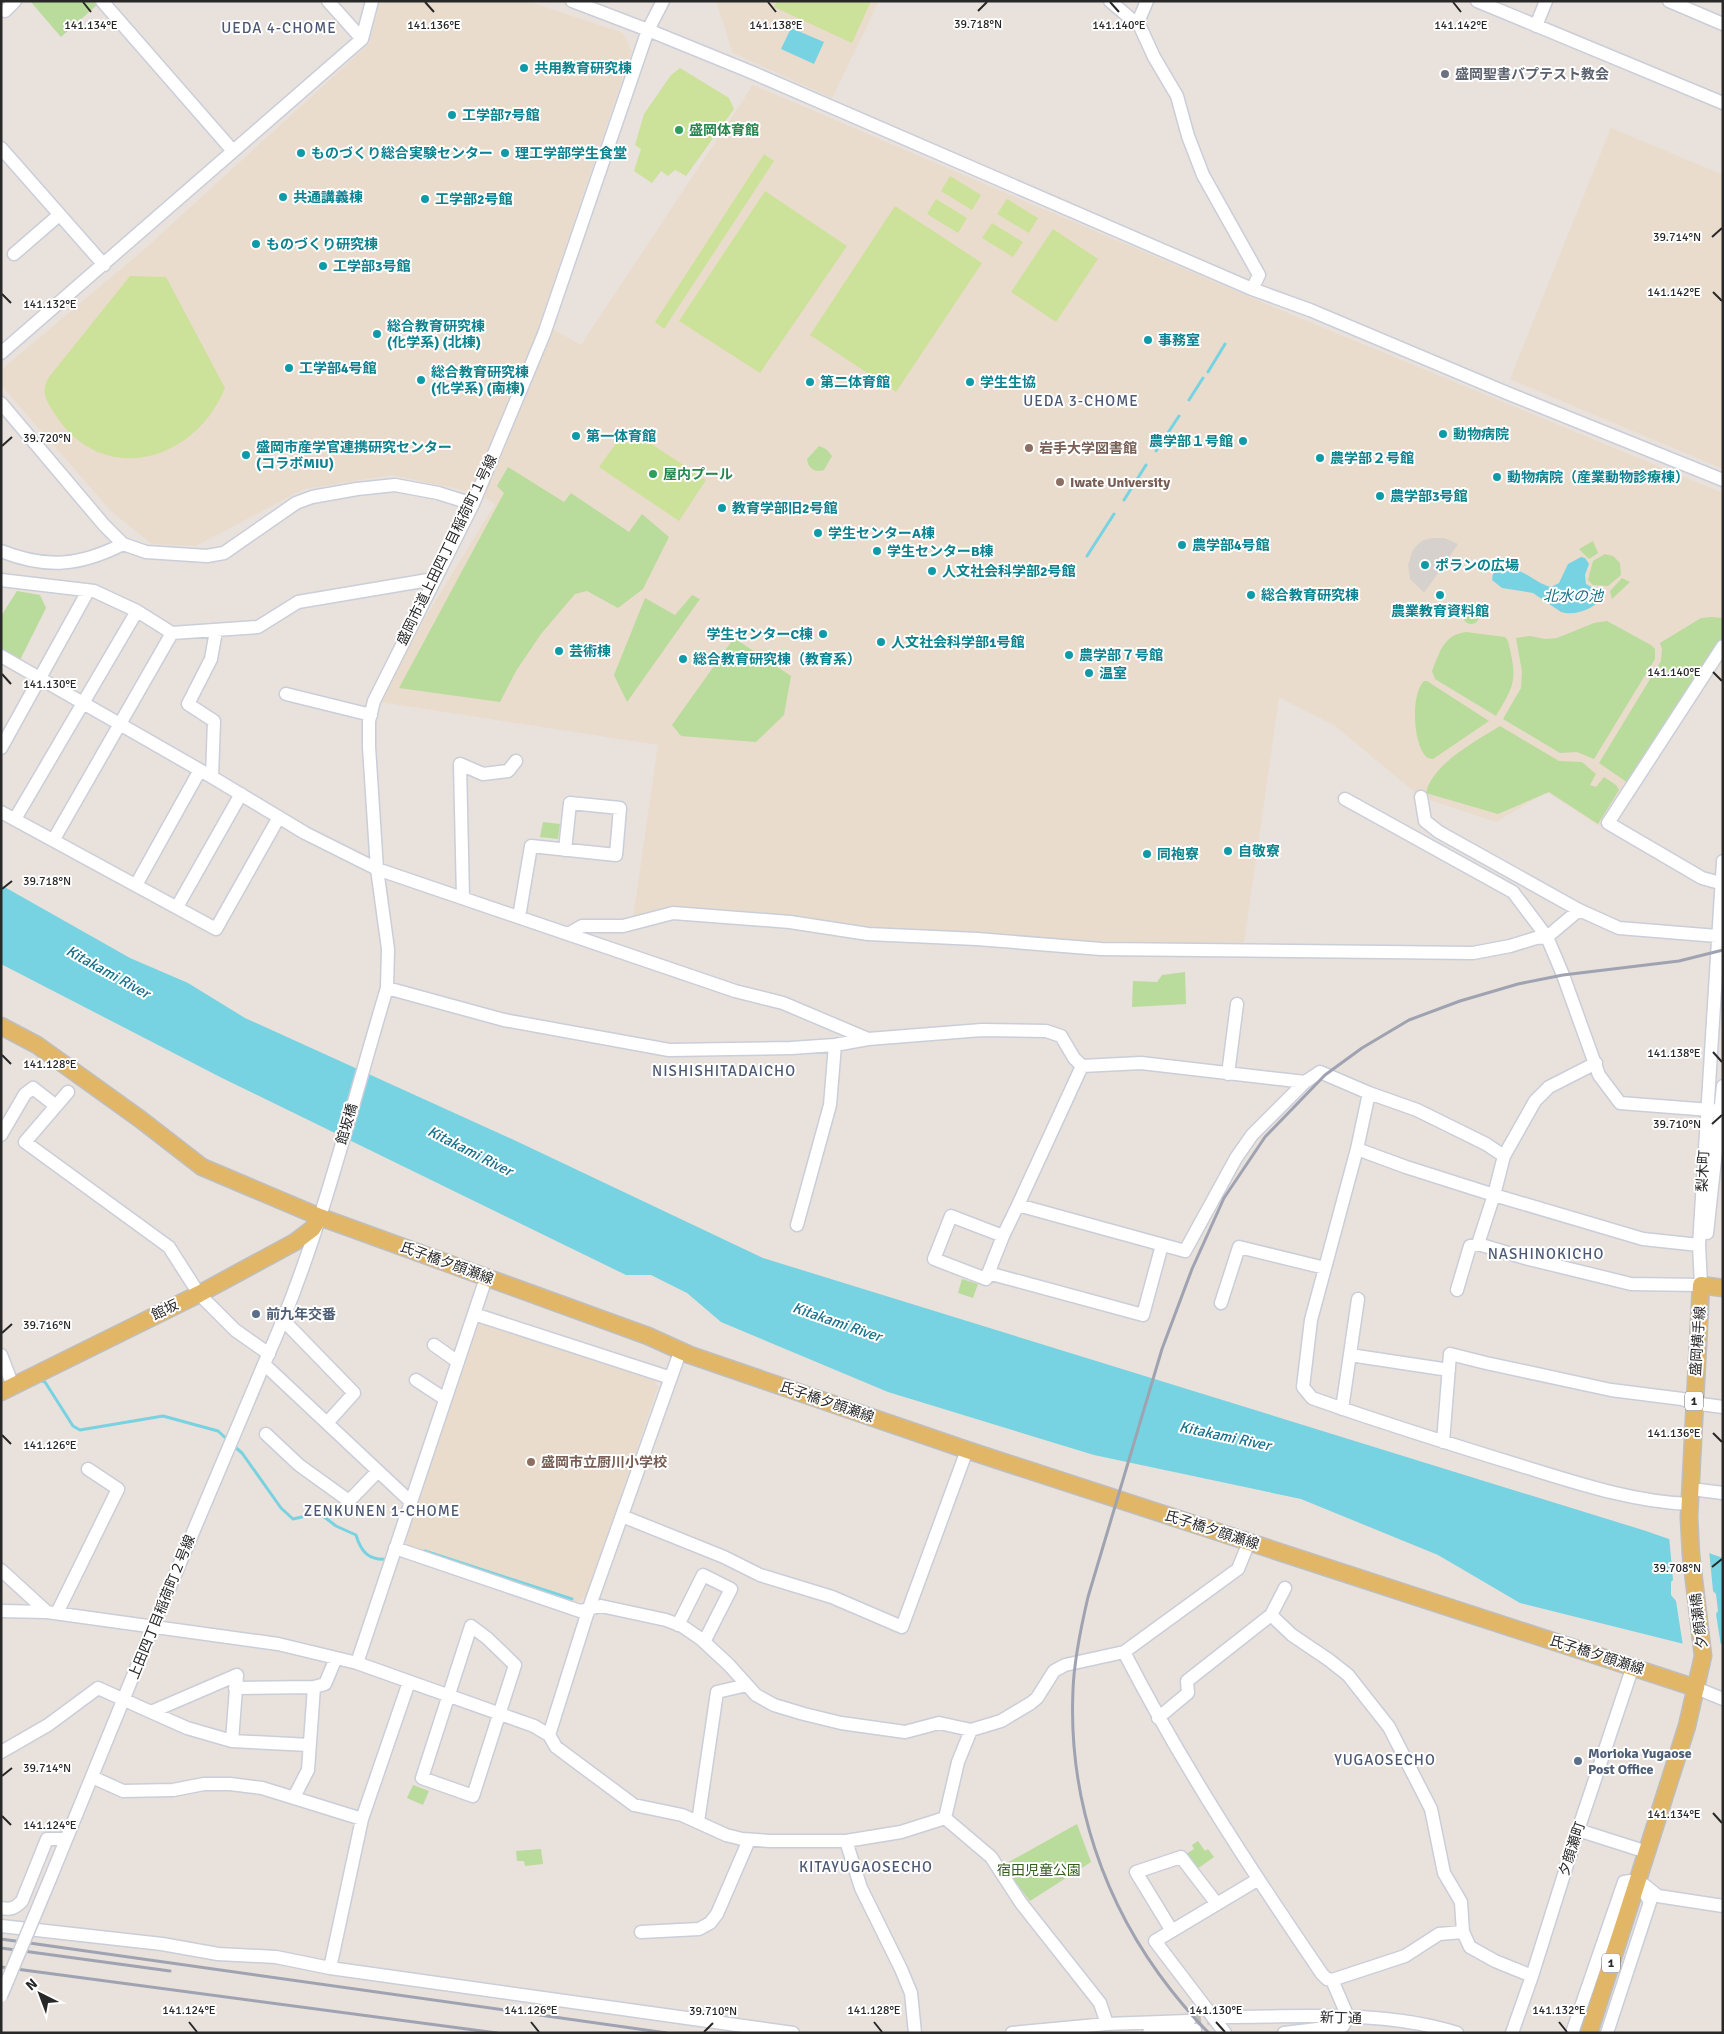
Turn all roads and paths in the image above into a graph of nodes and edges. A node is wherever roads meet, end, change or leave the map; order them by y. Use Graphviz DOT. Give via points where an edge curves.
graph roads {
  1 [pos="15,1"];
  2 [pos="102,1"];
  3 [pos="328,1"];
  4 [pos="372,1"];
  5 [pos="572,1"];
  6 [pos="663,1"];
  7 [pos="1110,1"];
  8 [pos="1147,1"];
  9 [pos="1477,1"];
  10 [pos="1546,1"];
  11 [pos="1669,1"];
  12 [pos="5,11"];
  13 [pos="1138,22"];
  14 [pos="1723,24"];
  15 [pos="1536,26"];
  16 [pos="648,30"];
  17 [pos="362,39"];
  18 [pos="1723,103"];
  19 [pos="1,148"];
  20 [pos="233,151"];
  21 [pos="59,216"];
  22 [pos="14,254"];
  23 [pos="104,265"];
  24 [pos="1252,289"];
  25 [pos="1,353"];
  26 [pos="1,403"];
  27 [pos="1723,480"];
  28 [pos="472,504"];
  29 [pos="123,544"];
  30 [pos="1,551"];
  31 [pos="434,579"];
  32 [pos="1,580"];
  33 [pos="88,591"];
  34 [pos="137,611"];
  35 [pos="216,631"];
  36 [pos="172,633"];
  37 [pos="1723,646"];
  38 [pos="1,656"];
  39 [pos="40,678"];
  40 [pos="286,694"];
  41 [pos="83,703"];
  42 [pos="371,715"];
  43 [pos="120,724"];
  44 [pos="1,748"];
  45 [pos="516,761"];
  46 [pos="200,770"];
  47 [pos="212,777"];
  48 [pos="241,794"];
  49 [pos="1421,797"];
  50 [pos="1346,799"];
  51 [pos="1,812"];
  52 [pos="280,817"];
  53 [pos="15,819"];
  54 [pos="54,839"];
  55 [pos="565,850"];
  56 [pos="1723,861"];
  57 [pos="377,869"];
  58 [pos="1720,883"];
  59 [pos="136,885"];
  60 [pos="463,898"];
  61 [pos="1721,900"];
  62 [pos="177,907"];
  63 [pos="1579,910"];
  64 [pos="519,917"];
  65 [pos="568,934"];
  66 [pos="1717,936"];
  67 [pos="1547,937"];
  68 [pos="387,988"];
  69 [pos="1237,1004"];
  70 [pos="1,1026"];
  71 [pos="374,1031"];
  72 [pos="868,1039"];
  73 [pos="835,1045"];
  74 [pos="1596,1063"];
  75 [pos="1082,1066"];
  76 [pos="1228,1074"];
  77 [pos="1304,1082"];
  78 [pos="1723,1086"];
  79 [pos="68,1092"];
  80 [pos="1369,1093"];
  81 [pos="56,1106"];
  82 [pos="1706,1111"];
  83 [pos="1722,1111"];
  84 [pos="1,1135"];
  85 [pos="1357,1149"];
  86 [pos="1504,1156"];
  87 [pos="1494,1195"];
  88 [pos="1018,1204"];
  89 [pos="320,1217"];
  90 [pos="797,1224"];
  91 [pos="1003,1236"];
  92 [pos="1478,1244"];
  93 [pos="1162,1245"];
  94 [pos="1699,1245"];
  95 [pos="1325,1268"];
  96 [pos="988,1273"];
  97 [pos="486,1278"];
  98 [pos="1701,1286"];
  99 [pos="1723,1288"];
  100 [pos="1457,1290"];
  101 [pos="199,1294"];
  102 [pos="1358,1299"];
  103 [pos="1221,1303"];
  104 [pos="474,1314"];
  105 [pos="284,1321"];
  106 [pos="434,1345"];
  107 [pos="680,1352"];
  108 [pos="1,1354"];
  109 [pos="1350,1355"];
  110 [pos="266,1359"];
  111 [pos="458,1362"];
  112 [pos="1449,1370"];
  113 [pos="671,1378"];
  114 [pos="416,1380"];
  115 [pos="12,1387"];
  116 [pos="445,1399"];
  117 [pos="1694,1403"];
  118 [pos="1723,1407"];
  119 [pos="1342,1408"];
  120 [pos="327,1423"];
  121 [pos="266,1434"];
  122 [pos="1443,1442"];
  123 [pos="967,1450"];
  124 [pos="88,1468"];
  125 [pos="378,1471"];
  126 [pos="1723,1493"];
  127 [pos="411,1502"];
  128 [pos="1690,1503"];
  129 [pos="622,1516"];
  130 [pos="1249,1542"];
  131 [pos="395,1548"];
  132 [pos="1,1570"];
  133 [pos="1285,1588"];
  134 [pos="589,1608"];
  135 [pos="1,1611"];
  136 [pos="52,1613"];
  137 [pos="1271,1615"];
  138 [pos="678,1625"];
  139 [pos="153,1628"];
  140 [pos="704,1642"];
  141 [pos="1124,1652"];
  142 [pos="336,1658"];
  143 [pos="357,1663"];
  144 [pos="1633,1666"];
  145 [pos="409,1682"];
  146 [pos="746,1685"];
  147 [pos="235,1688"];
  148 [pos="314,1688"];
  149 [pos="1696,1688"];
  150 [pos="450,1696"];
  151 [pos="1723,1699"];
  152 [pos="124,1700"];
  153 [pos="151,1712"];
  154 [pos="500,1714"];
  155 [pos="1158,1718"];
  156 [pos="972,1730"];
  157 [pos="550,1735"];
  158 [pos="232,1741"];
  159 [pos="310,1745"];
  160 [pos="1,1752"];
  161 [pos="92,1777"];
  162 [pos="294,1797"];
  163 [pos="945,1818"];
  164 [pos="362,1819"];
  165 [pos="698,1822"];
  166 [pos="1578,1830"];
  167 [pos="66,1839"];
  168 [pos="749,1840"];
  169 [pos="846,1841"];
  170 [pos="1646,1852"];
  171 [pos="1258,1880"];
  172 [pos="1636,1887"];
  173 [pos="1217,1904"];
  174 [pos="1723,1906"];
  175 [pos="1,1908"];
  176 [pos="1,1926"];
  177 [pos="1172,1931"];
  178 [pos="641,1932"];
  179 [pos="1463,1932"];
  180 [pos="330,1968"];
  181 [pos="1532,1976"];
  182 [pos="1332,1980"];
  183 [pos="1,1996"];
  184 [pos="1348,2016"];
  185 [pos="1225,2017"];
  186 [pos="1107,2024"];
  187 [pos="793,2033"];
  188 [pos="915,2033"];
  189 [pos="1012,2033"];
  190 [pos="1149,2033"];
  191 [pos="1225,2033"];
  192 [pos="1284,2033"];
  193 [pos="1457,2033"];
  194 [pos="1512,2033"];
  195 [pos="1572,2033"];
  196 [pos="1589,2033"];
  197 [pos="1607,2033"];
  1 -- 12 [label="street"];
  2 -- 20 [label="street"];
  3 -- 17 [label="street"];
  4 -- 17 [label="street"];
  5 -- 16 [label="street"];
  6 -- 16 [label="street, 盛岡市道上田四丁目稲荷町１号線"];
  7 -- 13 [label="street"];
  8 -- 13 [label="street"];
  9 -- 15 [label="street"];
  10 -- 15 [label="street"];
  11 -- 14 [label="street"];
  13 -- 24 [label="street" via="1177,96 1203,175 1259,275"];
  15 -- 18 [label="street"];
  16 -- 24 [label="street"];
  16 -- 28 [label="street, 盛岡市道上田四丁目稲荷町１号線" via="544,334"];
  17 -- 20 [label="street"];
  19 -- 21 [label="street"];
  20 -- 23 [label="street"];
  21 -- 22 [label="street"];
  21 -- 23 [label="street"];
  23 -- 25 [label="street"];
  24 -- 27 [label="street"];
  26 -- 29 [label="street"];
  28 -- 29 [label="street" via="438,493 395,485 357,489 296,503 224,553 207,556 146,552"];
  28 -- 31 [label="street, 盛岡市道上田四丁目稲荷町１号線"];
  29 -- 30 [label="street" via="106,553 63,564 30,561"];
  31 -- 35 [label="street" via="304,601 258,627"];
  31 -- 42 [label="street, 盛岡市道上田四丁目稲荷町１号線" via="374,701"];
  32 -- 33 [label="street"];
  33 -- 34 [label="street"];
  33 -- 39 [label="street"];
  34 -- 36 [label="street"];
  34 -- 41 [label="street"];
  35 -- 36 [label="street"];
  35 -- 47 [label="street" via="211,660 188,704 214,721"];
  36 -- 43 [label="street"];
  37 -- 58 [label="street" via="1608,823 1702,878"];
  38 -- 39 [label="street"];
  39 -- 41 [label="street"];
  39 -- 44 [label="street"];
  40 -- 42 [label="street"];
  41 -- 43 [label="street"];
  41 -- 53 [label="street"];
  42 -- 57 [label="street, 盛岡市道上田四丁目稲荷町１号線" via="369,747"];
  43 -- 46 [label="street"];
  43 -- 54 [label="street"];
  45 -- 60 [label="street" via="508,771 483,774 460,764"];
  46 -- 47 [label="street"];
  46 -- 59 [label="street"];
  47 -- 48 [label="street"];
  48 -- 52 [label="street"];
  48 -- 62 [label="street"];
  49 -- 63 [label="street" via="1425,821 1439,832"];
  50 -- 67 [label="street" via="1513,892"];
  51 -- 53 [label="street"];
  52 -- 57 [label="street"];
  52 -- 62 [label="street" via="216,929"];
  53 -- 54 [label="street"];
  54 -- 59 [label="street"];
  55 -- 55 [label="street" via="616,854 620,808 570,802"];
  55 -- 64 [label="street" via="531,846"];
  56 -- 58 [label="street, 梨木町"];
  57 -- 60 [label="street"];
  57 -- 68 [label="street, 盛岡市道上田四丁目稲荷町１号線" via="388,949"];
  58 -- 61 [label="street, 梨木町"];
  59 -- 62 [label="street"];
  60 -- 64 [label="street"];
  61 -- 66 [label="street, 梨木町"];
  63 -- 66 [label="street" via="1619,928"];
  63 -- 67 [label="street"];
  64 -- 65 [label="street"];
  65 -- 67 [label="street" via="582,926 623,926 673,913 790,922 868,934 1101,949 1473,953"];
  65 -- 72 [label="street" via="735,991 783,1003"];
  66 -- 82 [label="street, 梨木町"];
  67 -- 74 [label="street"];
  68 -- 71 [label="street, 盛岡市道上田四丁目稲荷町１号線"];
  68 -- 73 [label="street" via="504,1020 669,1050"];
  69 -- 76 [label="street"];
  70 -- 89 [label="main road, 氏子橋夕顔瀬線" via="37,1045 202,1167"];
  71 -- 89 [label="street, 館坂橋"];
  72 -- 73 [label="street"];
  72 -- 75 [label="street" via="982,1030 1046,1031 1061,1036"];
  73 -- 90 [label="street" via="830,1105"];
  74 -- 82 [label="street" via="1599,1075 1620,1102"];
  74 -- 86 [label="street" via="1549,1087 1535,1101"];
  75 -- 76 [label="street" via="1141,1063"];
  75 -- 88 [label="street"];
  76 -- 77 [label="street"];
  77 -- 80 [label="street" via="1320,1072"];
  77 -- 93 [label="street" via="1252,1135 1185,1251"];
  78 -- 83 [label="street"];
  79 -- 81 [label="street"];
  80 -- 85 [label="street"];
  80 -- 86 [label="street" via="1417,1110"];
  81 -- 84 [label="street" via="33,1088 25,1094"];
  81 -- 101 [label="street" via="25,1142 170,1247"];
  82 -- 83 [label="street"];
  82 -- 94 [label="street, 梨木町"];
  83 -- 98 [label="street"];
  85 -- 87 [label="street"];
  85 -- 95 [label="street"];
  86 -- 87 [label="street"];
  87 -- 92 [label="street"];
  87 -- 94 [label="street" via="1644,1239"];
  88 -- 91 [label="street"];
  88 -- 93 [label="street"];
  89 -- 97 [label="main road, 氏子橋夕顔瀬線"];
  89 -- 101 [label="main road, 館坂" via="312,1229 294,1242"];
  89 -- 105 [label="street, 上田四丁目稲荷町２号線"];
  91 -- 96 [label="street"];
  91 -- 96 [label="street" via="951,1216 934,1259 986,1279"];
  92 -- 98 [label="street" via="1631,1284"];
  92 -- 100 [label="street" via="1470,1246"];
  93 -- 96 [label="street" via="1144,1315"];
  94 -- 98 [label="street, 梨木町"];
  95 -- 103 [label="street" via="1239,1247"];
  95 -- 119 [label="street" via="1311,1320 1303,1387 1312,1398"];
  97 -- 104 [label="street"];
  97 -- 107 [label="main road, 氏子橋夕顔瀬線" via="648,1336"];
  98 -- 99 [label="main road"];
  98 -- 117 [label="main road, 盛岡横手線 / 1"];
  101 -- 110 [label="street"];
  101 -- 115 [label="main road, 館坂"];
  102 -- 109 [label="street"];
  104 -- 111 [label="street"];
  104 -- 113 [label="street"];
  105 -- 110 [label="street, 上田四丁目稲荷町２号線"];
  105 -- 120 [label="street" via="354,1393"];
  106 -- 111 [label="street"];
  107 -- 113 [label="street"];
  107 -- 123 [label="main road, 氏子橋夕顔瀬線"];
  108 -- 115 [label="street"];
  109 -- 112 [label="street"];
  109 -- 119 [label="street"];
  110 -- 120 [label="street"];
  110 -- 139 [label="street, 上田四丁目稲荷町２号線"];
  111 -- 116 [label="street"];
  112 -- 117 [label="street" via="1450,1354 1611,1390"];
  112 -- 122 [label="street"];
  113 -- 129 [label="street"];
  114 -- 116 [label="street"];
  116 -- 127 [label="street"];
  117 -- 118 [label="street"];
  117 -- 128 [label="main road, 盛岡横手線 / 1"];
  119 -- 122 [label="street"];
  120 -- 125 [label="street"];
  121 -- 125 [label="street" via="298,1465 349,1502"];
  122 -- 128 [label="street" via="1590,1487 1671,1503"];
  123 -- 129 [label="street" via="902,1627 832,1597 760,1575 724,1556"];
  123 -- 130 [label="main road, 氏子橋夕顔瀬線"];
  124 -- 136 [label="street" via="118,1489"];
  125 -- 127 [label="street"];
  126 -- 128 [label="street"];
  127 -- 131 [label="street"];
  128 -- 149 [label="main road, 1" via="1691,1555 1703,1656"];
  129 -- 134 [label="street"];
  130 -- 141 [label="street" via="1238,1568"];
  130 -- 144 [label="main road, 氏子橋夕顔瀬線"];
  131 -- 134 [label="street" via="580,1611"];
  131 -- 143 [label="street"];
  132 -- 136 [label="street"];
  133 -- 137 [label="street"];
  134 -- 138 [label="street" via="601,1606"];
  134 -- 157 [label="street"];
  135 -- 136 [label="street"];
  136 -- 139 [label="street"];
  137 -- 155 [label="street" via="1187,1681 1188,1694"];
  137 -- 179 [label="street" via="1292,1635 1348,1675 1390,1727 1431,1809 1444,1873 1461,1902"];
  138 -- 140 [label="street"];
  138 -- 140 [label="street" via="703,1575 731,1589"];
  139 -- 142 [label="street" via="278,1644"];
  139 -- 152 [label="street, 上田四丁目稲荷町２号線"];
  140 -- 146 [label="street"];
  141 -- 155 [label="street"];
  141 -- 156 [label="street" via="1065,1665 1054,1671 1031,1703 1001,1721"];
  142 -- 143 [label="street"];
  142 -- 148 [label="street" via="325,1684"];
  143 -- 145 [label="street"];
  144 -- 149 [label="main road, 氏子橋夕顔瀬線"];
  144 -- 166 [label="street, 夕顔瀬町"];
  145 -- 150 [label="street"];
  145 -- 164 [label="street"];
  146 -- 156 [label="street" via="756,1696 774,1705 841,1722 905,1732 939,1723"];
  146 -- 165 [label="street" via="718,1692"];
  147 -- 148 [label="street"];
  147 -- 153 [label="street" via="237,1675"];
  147 -- 158 [label="street"];
  148 -- 159 [label="street"];
  149 -- 151 [label="street"];
  149 -- 170 [label="main road, 1"];
  150 -- 154 [label="street"];
  150 -- 154 [label="street" via="471,1626 515,1665"];
  150 -- 154 [label="street" via="422,1778 473,1796"];
  152 -- 153 [label="street"];
  152 -- 160 [label="street" via="98,1688 48,1724"];
  152 -- 161 [label="street, 上田四丁目稲荷町２号線"];
  153 -- 158 [label="street" via="187,1728"];
  154 -- 157 [label="street"];
  155 -- 171 [label="street"];
  156 -- 163 [label="street" via="958,1762"];
  157 -- 165 [label="street" via="556,1747 634,1805 682,1815"];
  158 -- 159 [label="street"];
  159 -- 162 [label="street" via="308,1770"];
  161 -- 162 [label="street" via="123,1791 230,1784"];
  161 -- 167 [label="street, 上田四丁目稲荷町２号線"];
  162 -- 164 [label="street"];
  163 -- 169 [label="street" via="901,1832"];
  163 -- 186 [label="street" via="991,1857 1021,1903 1100,2003"];
  164 -- 180 [label="street"];
  165 -- 168 [label="street" via="726,1835"];
  166 -- 170 [label="street"];
  166 -- 181 [label="street, 夕顔瀬町"];
  167 -- 175 [label="street" via="47,1839 22,1901 17,1907"];
  167 -- 183 [label="street, 上田四丁目稲荷町２号線, bridge"];
  168 -- 169 [label="street"];
  168 -- 178 [label="street" via="717,1914 710,1923 699,1929"];
  169 -- 188 [label="street" via="861,1888 911,1993"];
  170 -- 172 [label="main road, 1"];
  171 -- 173 [label="street"];
  171 -- 182 [label="street" via="1322,1974 1327,1980"];
  172 -- 174 [label="street" via="1658,1896"];
  172 -- 195 [label="street" via="1624,1882"];
  172 -- 196 [label="main road, 1"];
  172 -- 197 [label="street" via="1650,1902"];
  173 -- 177 [label="street"];
  173 -- 177 [label="street" via="1181,1857 1136,1872"];
  176 -- 180 [label="street" via="218,1954 276,1957"];
  177 -- 191 [label="street" via="1155,1941"];
  179 -- 181 [label="street" via="1470,1947"];
  179 -- 182 [label="street" via="1440,1934 1405,1956"];
  180 -- 187 [label="street"];
  181 -- 194 [label="street, 夕顔瀬町"];
  182 -- 184 [label="street"];
  184 -- 185 [label="street, 新丁通"];
  184 -- 192 [label="street" via="1343,2026"];
  184 -- 193 [label="street, 新丁通" via="1431,2025"];
  186 -- 189 [label="street"];
  186 -- 190 [label="street" via="1192,2025"];
}
